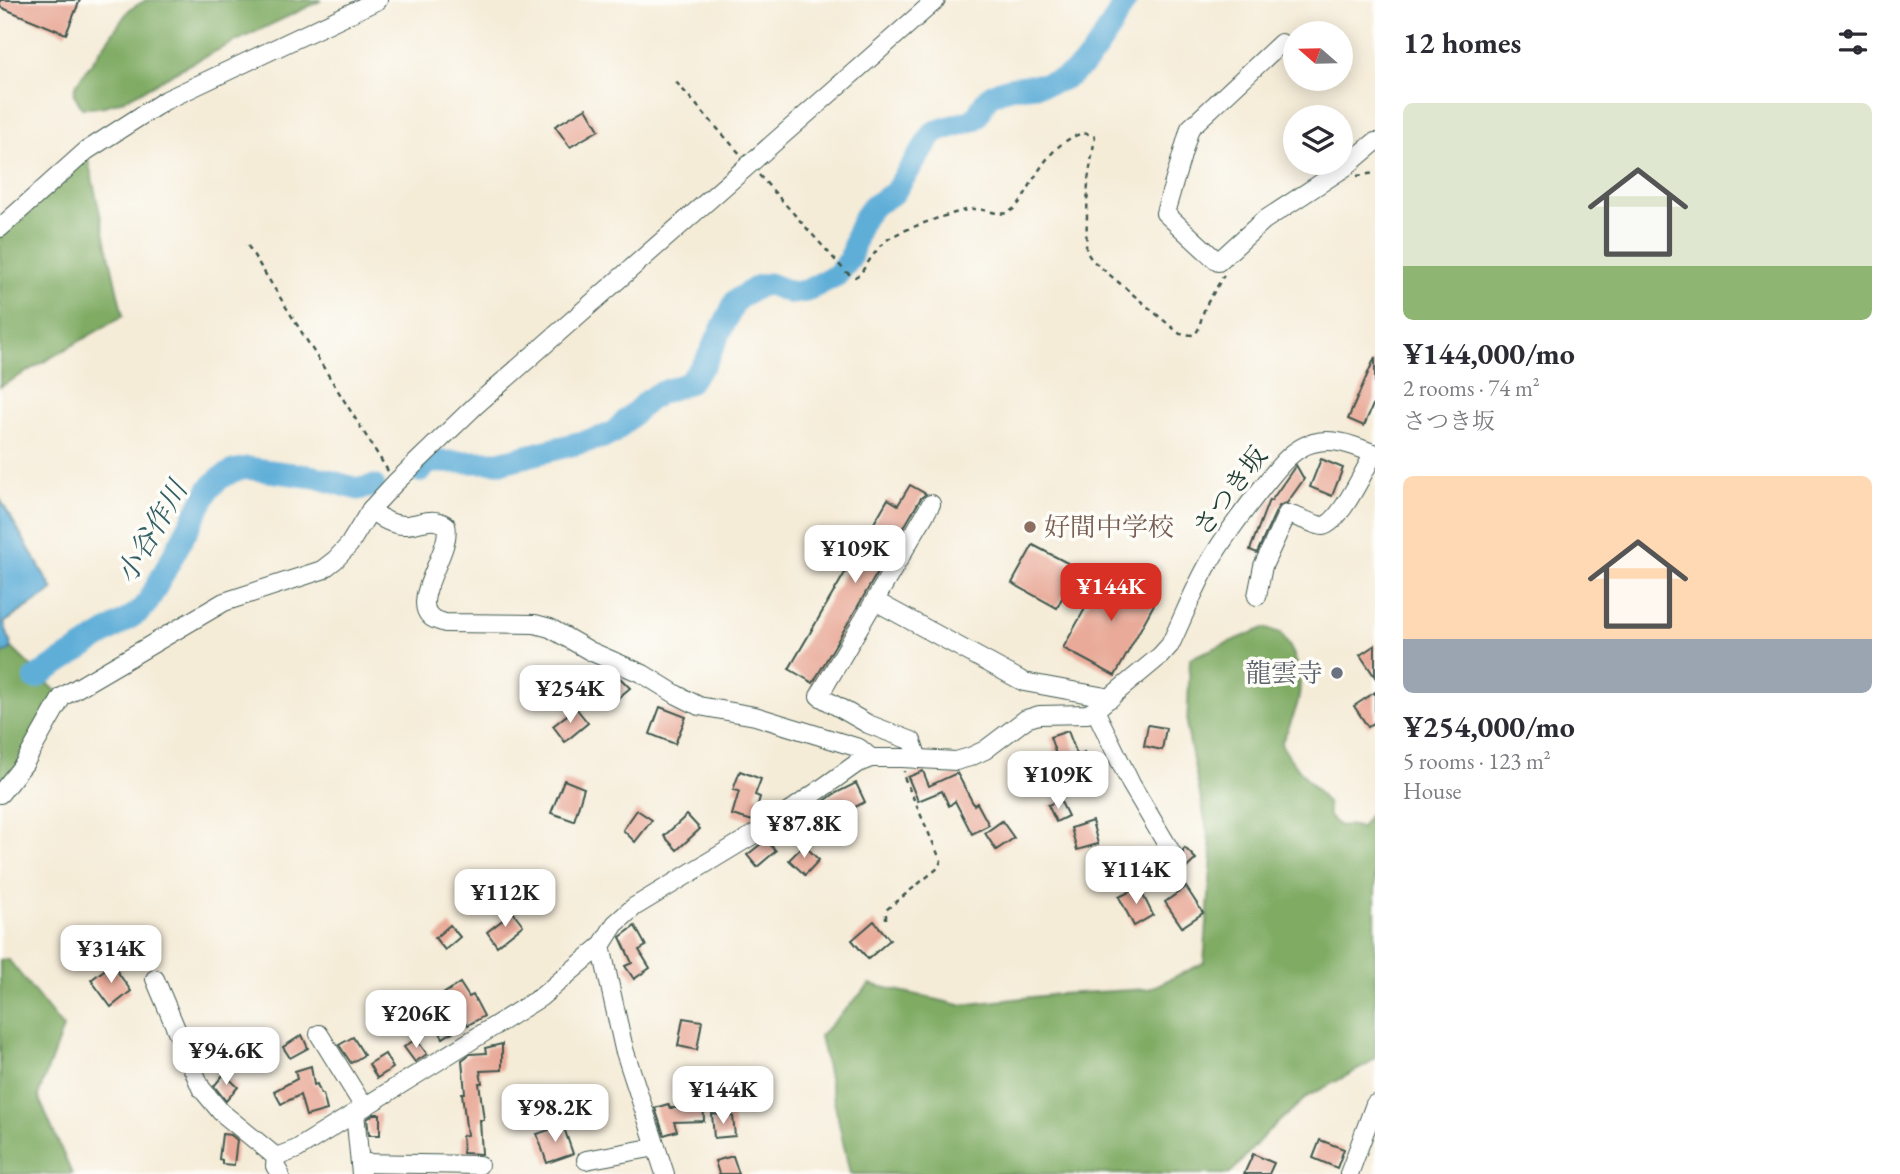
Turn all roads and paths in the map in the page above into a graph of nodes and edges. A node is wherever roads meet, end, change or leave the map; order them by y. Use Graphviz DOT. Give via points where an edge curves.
graph roads {
  1 [pos="378,0"];
  2 [pos="936,0"];
  3 [pos="1281,43"];
  4 [pos="1375,142"];
  5 [pos="1375,173"];
  6 [pos="1352,177"];
  7 [pos="0,228"];
  8 [pos="248,246"];
  9 [pos="841,265"];
  10 [pos="1226,273"];
  11 [pos="1374,453"];
  12 [pos="395,482"];
  13 [pos="931,504"];
  14 [pos="371,509"];
  15 [pos="1258,596"];
  16 [pos="875,601"];
  17 [pos="1111,698"];
  18 [pos="1095,710"];
  19 [pos="871,758"];
  20 [pos="910,758"];
  21 [pos="0,794"];
  22 [pos="1173,855"];
  23 [pos="886,919"];
  24 [pos="601,946"];
  25 [pos="155,979"];
  26 [pos="319,1034"];
  27 [pos="1375,1104"];
  28 [pos="360,1110"];
  29 [pos="656,1147"];
  30 [pos="586,1160"];
  31 [pos="278,1165"];
  32 [pos="479,1165"];
  33 [pos="360,1168"];
  34 [pos="449,1169"];
  35 [pos="665,1174"];
  36 [pos="1349,1174"];
  1 -- 7 [label="street" via="164,101 86,151"];
  2 -- 12 [label="street" via="475,406"];
  3 -- 4 [label="street" via="1189,128 1165,213 1218,261 1263,220 1344,168"];
  5 -- 6 [label="path"];
  8 -- 12 [label="path"];
  9 -- 10 [label="path" via="855,277 895,234 964,210 1011,211 1059,145 1089,133 1095,137 1088,180 1086,251 1092,260 1180,334 1194,335 1198,330 1205,307"];
  11 -- 15 [label="street" via="1350,498 1325,526 1287,514 1263,566"];
  11 -- 17 [label="street, さつき坂" via="1330,441 1312,443 1284,461 1221,543 1170,645"];
  12 -- 14 [label="street"];
  13 -- 16 [label="street"];
  14 -- 19 [label="street" via="388,522 407,525 439,520 446,525 425,599 431,618 445,623 550,628 699,706 755,716 859,748"];
  14 -- 21 [label="street" via="349,545 322,570 224,602 62,697 24,764"];
  16 -- 17 [label="street" via="1024,682"];
  16 -- 20 [label="street" via="819,696 868,724 912,741"];
  17 -- 18 [label="street, さつき坂"];
  18 -- 20 [label="street" via="1026,719 985,750 956,761"];
  18 -- 22 [label="street" via="1130,784"];
  19 -- 20 [label="street"];
  19 -- 24 [label="street" via="634,907 615,924"];
  20 -- 23 [label="path" via="904,777 941,861 887,910"];
  24 -- 28 [label="street" via="541,997"];
  24 -- 29 [label="street" via="624,1049"];
  25 -- 31 [label="street" via="201,1088"];
  26 -- 28 [label="street"];
  27 -- 36 [label="street"];
  28 -- 31 [label="street"];
  28 -- 33 [label="street"];
  29 -- 30 [label="street"];
  29 -- 35 [label="street"];
  32 -- 34 [label="street"];
  33 -- 34 [label="street"];
}
